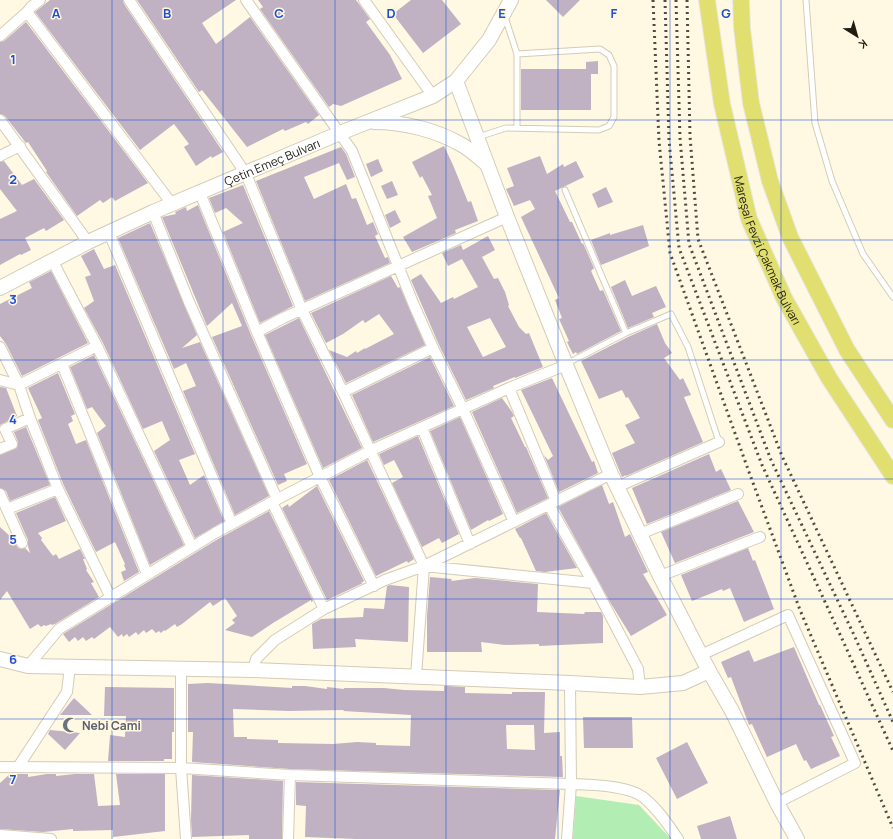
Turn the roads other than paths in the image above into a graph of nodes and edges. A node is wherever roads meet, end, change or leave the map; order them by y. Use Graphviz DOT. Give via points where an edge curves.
graph roads {
  1 [pos="40,0"];
  2 [pos="128,0"];
  3 [pos="246,0"];
  4 [pos="364,0"];
  5 [pos="511,0"];
  6 [pos="708,0"];
  7 [pos="741,0"];
  8 [pos="806,0"];
  9 [pos="28,6"];
  10 [pos="504,14"];
  11 [pos="0,36"];
  12 [pos="517,54"];
  13 [pos="456,81"];
  14 [pos="432,96"];
  15 [pos="0,120"];
  16 [pos="368,122"];
  17 [pos="517,128"];
  18 [pos="340,133"];
  19 [pos="477,138"];
  20 [pos="20,146"];
  21 [pos="0,156"];
  22 [pos="487,164"];
  23 [pos="246,174"];
  24 [pos="565,190"];
  25 [pos="200,193"];
  26 [pos="172,204"];
  27 [pos="153,212"];
  28 [pos="507,217"];
  29 [pos="109,233"];
  30 [pos="88,242"];
  31 [pos="52,260"];
  32 [pos="399,267"];
  33 [pos="0,288"];
  34 [pos="893,297"];
  35 [pos="302,310"];
  36 [pos="257,332"];
  37 [pos="626,333"];
  38 [pos="97,346"];
  39 [pos="0,347"];
  40 [pos="433,348"];
  41 [pos="62,364"];
  42 [pos="566,365"];
  43 [pos="0,380"];
  44 [pos="19,385"];
  45 [pos="509,388"];
  46 [pos="343,392"];
  47 [pos="463,409"];
  48 [pos="30,418"];
  49 [pos="893,420"];
  50 [pos="422,428"];
  51 [pos="718,442"];
  52 [pos="0,449"];
  53 [pos="371,451"];
  54 [pos="611,474"];
  55 [pos="893,476"];
  56 [pos="320,477"];
  57 [pos="617,487"];
  58 [pos="58,489"];
  59 [pos="0,494"];
  60 [pos="738,494"];
  61 [pos="274,500"];
  62 [pos="552,503"];
  63 [pos="7,509"];
  64 [pos="514,522"];
  65 [pos="232,524"];
  66 [pos="640,534"];
  67 [pos="760,537"];
  68 [pos="22,543"];
  69 [pos="470,544"];
  70 [pos="192,548"];
  71 [pos="424,566"];
  72 [pos="147,574"];
  73 [pos="660,576"];
  74 [pos="593,583"];
  75 [pos="374,586"];
  76 [pos="111,598"];
  77 [pos="324,609"];
  78 [pos="701,655"];
  79 [pos="0,659"];
  80 [pos="28,666"];
  81 [pos="70,666"];
  82 [pos="181,669"];
  83 [pos="253,670"];
  84 [pos="709,671"];
  85 [pos="416,676"];
  86 [pos="570,683"];
  87 [pos="640,688"];
  88 [pos="18,766"];
  89 [pos="0,768"];
  90 [pos="181,768"];
  91 [pos="290,775"];
  92 [pos="571,784"];
  93 [pos="777,803"];
  94 [pos="0,835"];
  95 [pos="52,839"];
  96 [pos="186,839"];
  97 [pos="288,839"];
  98 [pos="567,839"];
  99 [pos="678,839"];
  100 [pos="797,839"];
  1 -- 9 [label="street"];
  2 -- 23 [label="street"];
  3 -- 18 [label="street"];
  4 -- 14 [label="street"];
  5 -- 10 [label="street, Çetin Emeç Bulvarı"];
  6 -- 55 [label="main road, Mareşal Fevzi Çakmak Bulvarı" via="722,104 749,219 784,298 829,378"];
  7 -- 49 [label="main road, Mareşal Fevzi Çakmak Bulvarı" via="751,103 770,181 790,237 847,350"];
  8 -- 34 [label="lane" via="815,123 832,181 863,254"];
  9 -- 11 [label="street"];
  9 -- 26 [label="street"];
  10 -- 12 [label="lane"];
  10 -- 13 [label="street, Çetin Emeç Bulvarı" via="489,40"];
  12 -- 17 [label="lane"];
  12 -- 17 [label="lane" via="600,49 605,52 614,66 614,117 604,129 599,130"];
  13 -- 14 [label="street, Çetin Emeç Bulvarı"];
  13 -- 19 [label="street"];
  14 -- 16 [label="street, Çetin Emeç Bulvarı"];
  15 -- 20 [label="street"];
  16 -- 18 [label="street, Çetin Emeç Bulvarı"];
  16 -- 22 [label="street" via="389,122 440,135 463,145"];
  17 -- 19 [label="lane" via="506,128"];
  18 -- 23 [label="street, Çetin Emeç Bulvarı"];
  18 -- 32 [label="street" via="352,151"];
  19 -- 22 [label="street"];
  20 -- 21 [label="street"];
  20 -- 30 [label="street"];
  22 -- 28 [label="street"];
  23 -- 25 [label="street, Çetin Emeç Bulvarı"];
  23 -- 35 [label="street"];
  24 -- 37 [label="lane"];
  25 -- 26 [label="street, Çetin Emeç Bulvarı"];
  25 -- 36 [label="street"];
  26 -- 27 [label="street, Çetin Emeç Bulvarı"];
  27 -- 29 [label="street, Çetin Emeç Bulvarı"];
  27 -- 61 [label="street" via="189,302 267,478"];
  28 -- 32 [label="street"];
  28 -- 42 [label="street"];
  29 -- 30 [label="street, Çetin Emeç Bulvarı"];
  29 -- 65 [label="street"];
  30 -- 31 [label="street, Çetin Emeç Bulvarı"];
  31 -- 33 [label="street, Çetin Emeç Bulvarı"];
  31 -- 38 [label="street"];
  32 -- 35 [label="street"];
  32 -- 40 [label="street"];
  35 -- 36 [label="street"];
  35 -- 46 [label="street"];
  36 -- 56 [label="street"];
  37 -- 42 [label="lane"];
  37 -- 51 [label="lane" via="671,314 688,347"];
  38 -- 41 [label="street"];
  38 -- 70 [label="street"];
  39 -- 44 [label="street"];
  40 -- 46 [label="street"];
  40 -- 47 [label="street"];
  41 -- 44 [label="street"];
  41 -- 72 [label="street"];
  42 -- 45 [label="street"];
  42 -- 54 [label="street"];
  43 -- 44 [label="street"];
  44 -- 48 [label="street"];
  45 -- 47 [label="street"];
  45 -- 62 [label="street"];
  46 -- 53 [label="street"];
  47 -- 50 [label="street"];
  47 -- 64 [label="street"];
  48 -- 52 [label="street" via="5,429 12,444"];
  48 -- 58 [label="street"];
  50 -- 53 [label="street"];
  50 -- 69 [label="street"];
  51 -- 57 [label="street"];
  53 -- 56 [label="street"];
  53 -- 71 [label="street"];
  54 -- 57 [label="street"];
  54 -- 62 [label="street"];
  56 -- 61 [label="street"];
  56 -- 75 [label="street"];
  57 -- 66 [label="street"];
  58 -- 63 [label="street"];
  58 -- 76 [label="street"];
  59 -- 63 [label="street"];
  60 -- 66 [label="street"];
  61 -- 65 [label="street"];
  61 -- 77 [label="street"];
  62 -- 64 [label="street"];
  62 -- 74 [label="street"];
  63 -- 68 [label="street"];
  64 -- 69 [label="street"];
  65 -- 70 [label="street"];
  66 -- 73 [label="street"];
  67 -- 73 [label="street"];
  69 -- 71 [label="street"];
  70 -- 72 [label="street"];
  71 -- 74 [label="street"];
  71 -- 75 [label="street"];
  71 -- 85 [label="street"];
  72 -- 76 [label="street"];
  73 -- 78 [label="street"];
  74 -- 87 [label="street" via="638,669"];
  75 -- 77 [label="street"];
  76 -- 80 [label="street" via="59,629"];
  77 -- 83 [label="street" via="275,640 256,659"];
  78 -- 84 [label="street"];
  78 -- 93 [label="street" via="788,615 855,763"];
  79 -- 80 [label="street"];
  80 -- 81 [label="street"];
  81 -- 82 [label="street"];
  81 -- 88 [label="street" via="67,692"];
  82 -- 83 [label="street"];
  82 -- 90 [label="street"];
  83 -- 85 [label="street"];
  84 -- 87 [label="street" via="683,683"];
  84 -- 93 [label="street" via="732,711"];
  85 -- 86 [label="street"];
  86 -- 87 [label="street"];
  86 -- 92 [label="street"];
  88 -- 89 [label="street"];
  88 -- 90 [label="street"];
  90 -- 91 [label="street"];
  90 -- 96 [label="street"];
  91 -- 92 [label="street"];
  91 -- 97 [label="street"];
  92 -- 98 [label="street"];
  92 -- 99 [label="street" via="608,786 642,796 659,812"];
  93 -- 100 [label="street"];
  94 -- 95 [label="street"];
}
